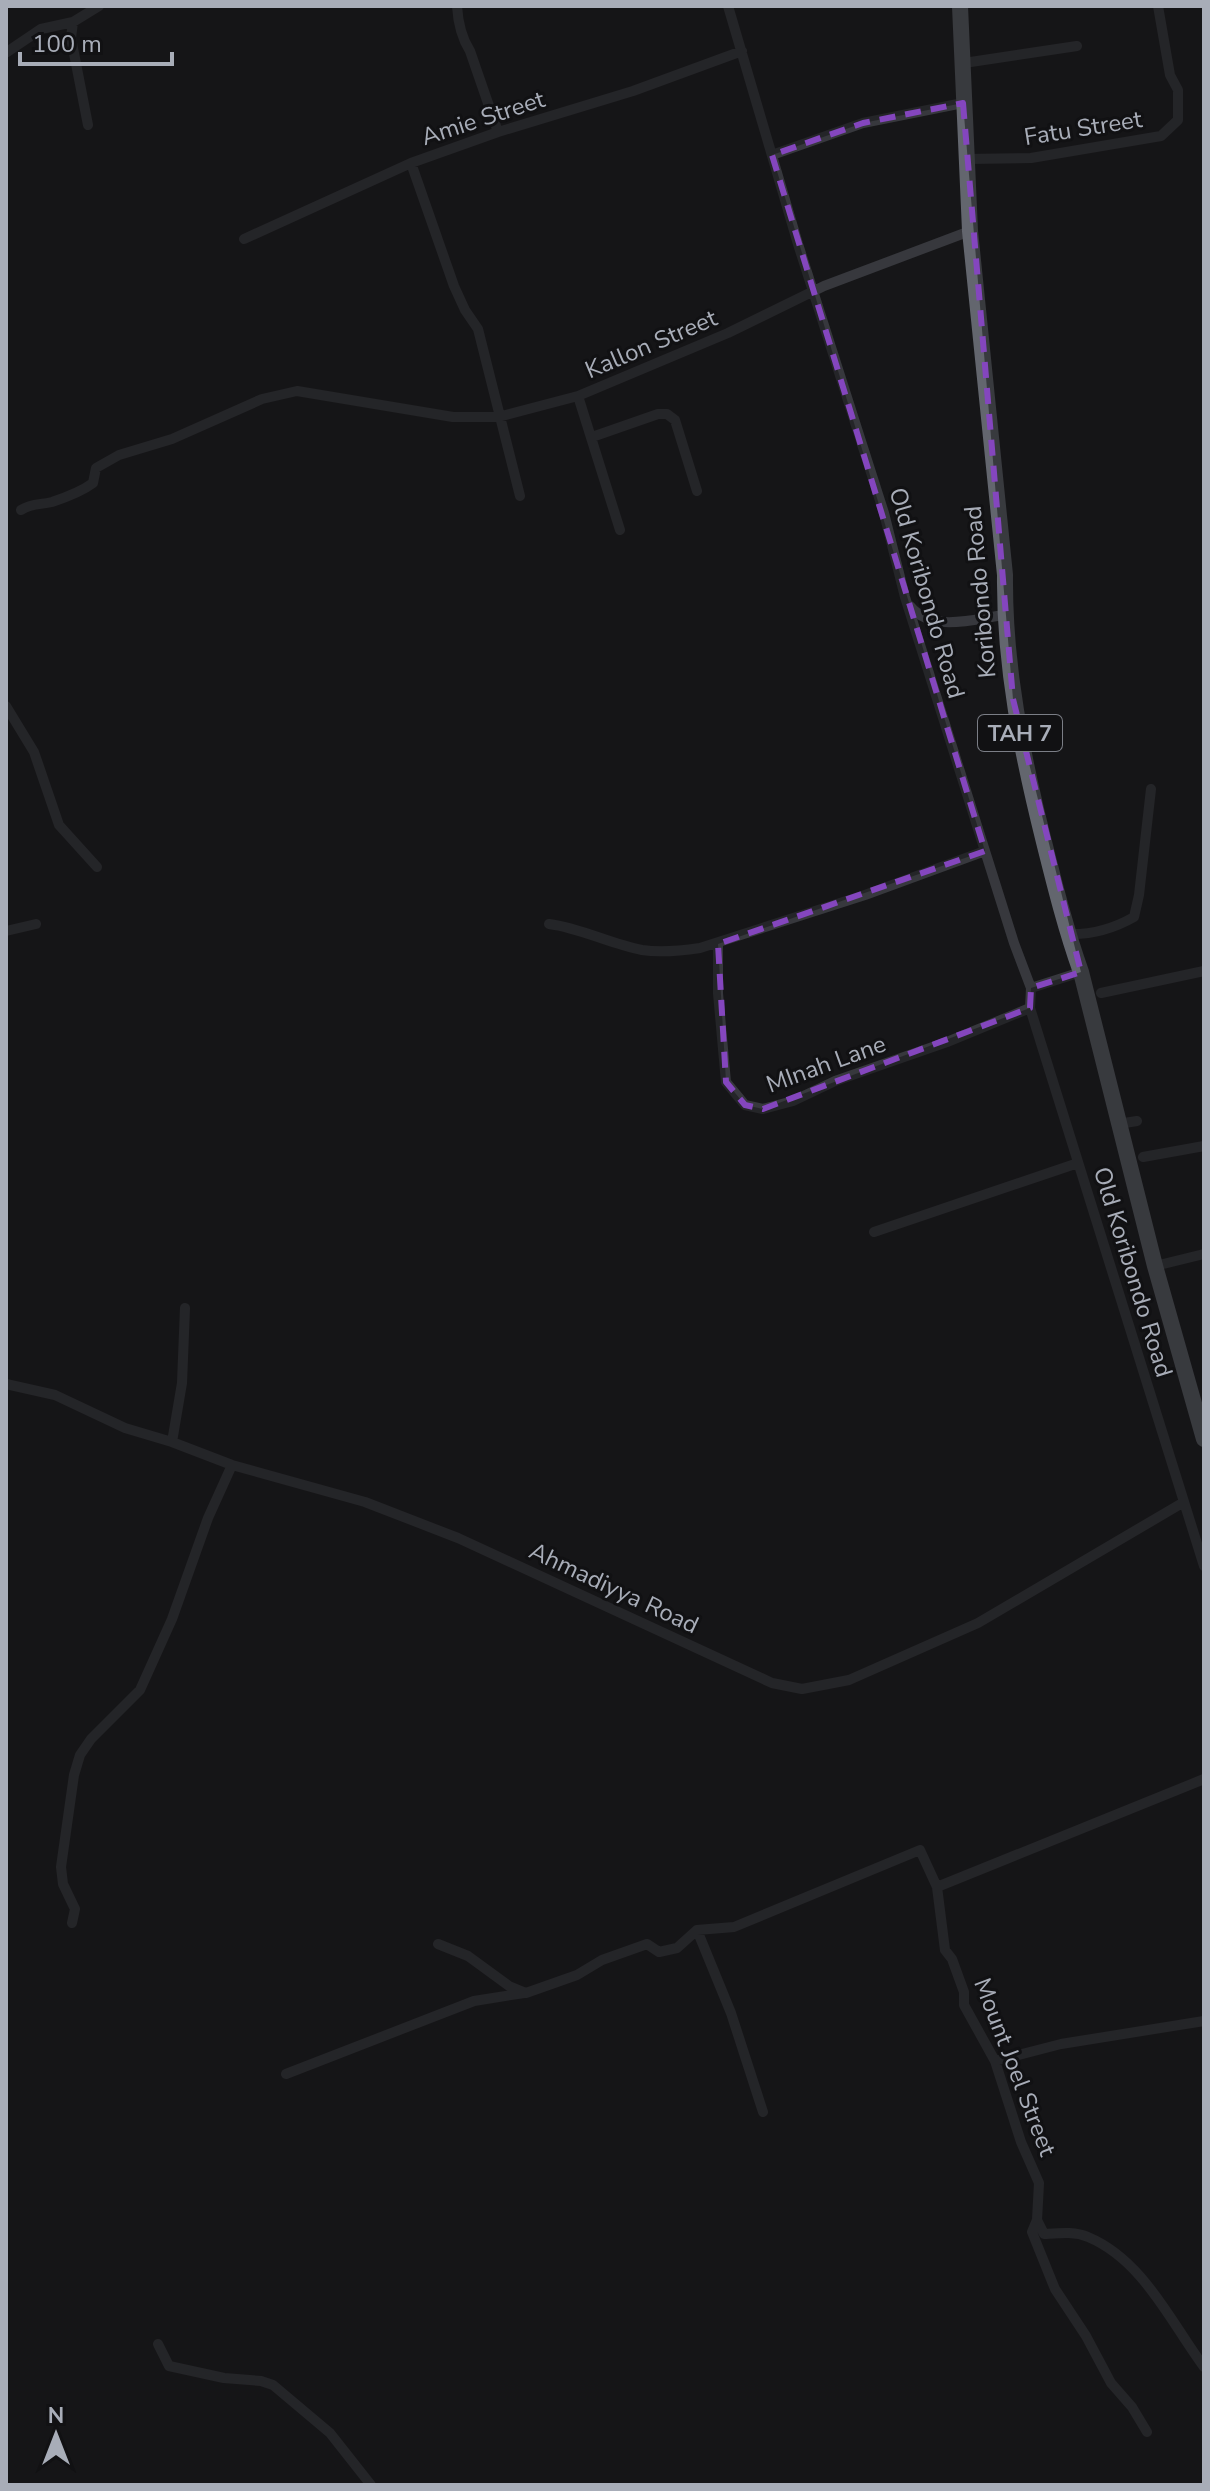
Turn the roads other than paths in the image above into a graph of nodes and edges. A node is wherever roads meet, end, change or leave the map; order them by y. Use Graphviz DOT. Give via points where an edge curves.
graph roads {
  1 [pos="99,6"];
  2 [pos="457,6"];
  3 [pos="728,6"];
  4 [pos="960,6"];
  5 [pos="1158,6"];
  6 [pos="73,22"];
  7 [pos="1077,46"];
  8 [pos="742,51"];
  9 [pos="7,52"];
  10 [pos="964,63"];
  11 [pos="963,103"];
  12 [pos="88,125"];
  13 [pos="498,132"];
  14 [pos="772,155"];
  15 [pos="967,159"];
  16 [pos="411,163"];
  17 [pos="970,231"];
  18 [pos="244,239"];
  19 [pos="815,296"];
  20 [pos="578,396"];
  21 [pos="498,417"];
  22 [pos="592,437"];
  23 [pos="697,491"];
  24 [pos="520,496"];
  25 [pos="21,510"];
  26 [pos="620,530"];
  27 [pos="905,597"];
  28 [pos="1004,615"];
  29 [pos="6,706"];
  30 [pos="1151,789"];
  31 [pos="985,851"];
  32 [pos="97,867"];
  33 [pos="36,924"];
  34 [pos="549,924"];
  35 [pos="6,931"];
  36 [pos="1067,934"];
  37 [pos="718,944"];
  38 [pos="1204,971"];
  39 [pos="1081,972"];
  40 [pos="1031,988"];
  41 [pos="1101,993"];
  42 [pos="1030,1008"];
  43 [pos="1137,1121"];
  44 [pos="1118,1124"];
  45 [pos="1204,1146"];
  46 [pos="1143,1157"];
  47 [pos="1078,1163"];
  48 [pos="874,1232"];
  49 [pos="1204,1254"];
  50 [pos="1155,1266"];
  51 [pos="185,1308"];
  52 [pos="6,1384"];
  53 [pos="1204,1439"];
  54 [pos="172,1442"];
  55 [pos="232,1465"];
  56 [pos="1184,1502"];
  57 [pos="1204,1566"];
  58 [pos="1204,1779"];
  59 [pos="937,1887"];
  60 [pos="72,1923"];
  61 [pos="697,1930"];
  62 [pos="438,1944"];
  63 [pos="526,1993"];
  64 [pos="1204,2021"];
  65 [pos="995,2061"];
  66 [pos="286,2074"];
  67 [pos="763,2112"];
  68 [pos="1037,2220"];
  69 [pos="158,2344"];
  70 [pos="1204,2367"];
  71 [pos="1147,2432"];
  72 [pos="371,2485"];
  1 -- 6 [label="street"];
  2 -- 13 [label="street" via="464,42"];
  3 -- 8 [label="street, Old Koribondo Road"];
  4 -- 10 [label="highway, Koribondo Road / TAH 7"];
  5 -- 15 [label="street, Fatu Street" via="1170,75 1178,90 1178,120 1161,136 1031,158"];
  6 -- 9 [label="street" via="41,29"];
  6 -- 12 [label="street" via="71,38"];
  7 -- 10 [label="street"];
  8 -- 13 [label="street, Amie Street"];
  8 -- 14 [label="street, Old Koribondo Road"];
  10 -- 11 [label="highway, Koribondo Road / TAH 7"];
  11 -- 14 [label="street" via="863,123"];
  11 -- 15 [label="highway, Koribondo Road / TAH 7"];
  13 -- 16 [label="street, Amie Street"];
  14 -- 19 [label="street, Old Koribondo Road"];
  15 -- 17 [label="highway, Koribondo Road / TAH 7"];
  16 -- 18 [label="street, Amie Street"];
  16 -- 21 [label="street" via="454,286 478,329"];
  17 -- 19 [label="street, Kallon Street" via="824,286"];
  17 -- 28 [label="highway, Koribondo Road / TAH 7" via="1005,575"];
  19 -- 20 [label="street, Kallon Street"];
  19 -- 27 [label="street, Old Koribondo Road"];
  20 -- 21 [label="street, Kallon Street"];
  20 -- 22 [label="street"];
  21 -- 24 [label="street"];
  21 -- 25 [label="street, Kallon Street" via="453,417 297,391 262,399 172,439 119,455 96,468 93,483 80,493"];
  22 -- 23 [label="street" via="667,414 675,420"];
  22 -- 26 [label="street"];
  27 -- 28 [label="street" via="928,621"];
  27 -- 31 [label="street, Old Koribondo Road"];
  28 -- 36 [label="highway, Koribondo Road / TAH 7" via="1030,786"];
  29 -- 32 [label="street" via="34,752 59,825"];
  30 -- 36 [label="street" via="1134,917 1084,935"];
  31 -- 37 [label="street"];
  31 -- 40 [label="street, Old Koribondo Road"];
  33 -- 35 [label="street"];
  34 -- 37 [label="street" via="641,950 677,952"];
  36 -- 39 [label="highway, Koribondo Road / TAH 7"];
  37 -- 42 [label="street, MInah Lane" via="726,1082 745,1105 763,1109"];
  38 -- 41 [label="street"];
  39 -- 40 [label="street"];
  39 -- 44 [label="highway, Koribondo Road / TAH 7"];
  40 -- 42 [label="street, Old Koribondo Road"];
  42 -- 47 [label="street, Old Koribondo Road"];
  43 -- 44 [label="street"];
  44 -- 50 [label="highway, Koribondo Road / TAH 7"];
  45 -- 46 [label="street"];
  47 -- 48 [label="street"];
  47 -- 56 [label="street, Old Koribondo Road"];
  49 -- 50 [label="street"];
  50 -- 53 [label="highway, Koribondo Road / TAH 7"];
  51 -- 54 [label="street" via="182,1383"];
  52 -- 54 [label="street, Ahmadiyya Road" via="55,1395 125,1428"];
  54 -- 55 [label="street, Ahmadiyya Road"];
  55 -- 56 [label="street, Ahmadiyya Road" via="365,1502 458,1538 772,1683 802,1689 849,1680 978,1623"];
  55 -- 60 [label="street" via="140,1690 80,1755 61,1867 75,1909"];
  56 -- 57 [label="street, Old Koribondo Road"];
  58 -- 59 [label="street"];
  59 -- 61 [label="street, Mount Joel Street" via="920,1850 734,1927"];
  59 -- 65 [label="street, Mount Joel Street" via="945,1950 964,1992 964,2005"];
  61 -- 63 [label="street" via="677,1948 659,1952 647,1944"];
  61 -- 67 [label="street"];
  62 -- 63 [label="street" via="468,1956"];
  63 -- 66 [label="street" via="474,2001"];
  64 -- 65 [label="street" via="1061,2044"];
  65 -- 68 [label="street, Mount Joel Street" via="1039,2183"];
  68 -- 70 [label="street" via="1044,2234 1087,2236 1132,2267"];
  68 -- 71 [label="street, Mount Joel Street" via="1032,2232 1055,2289"];
  69 -- 72 [label="street" via="169,2366 273,2385 330,2433"];
}
